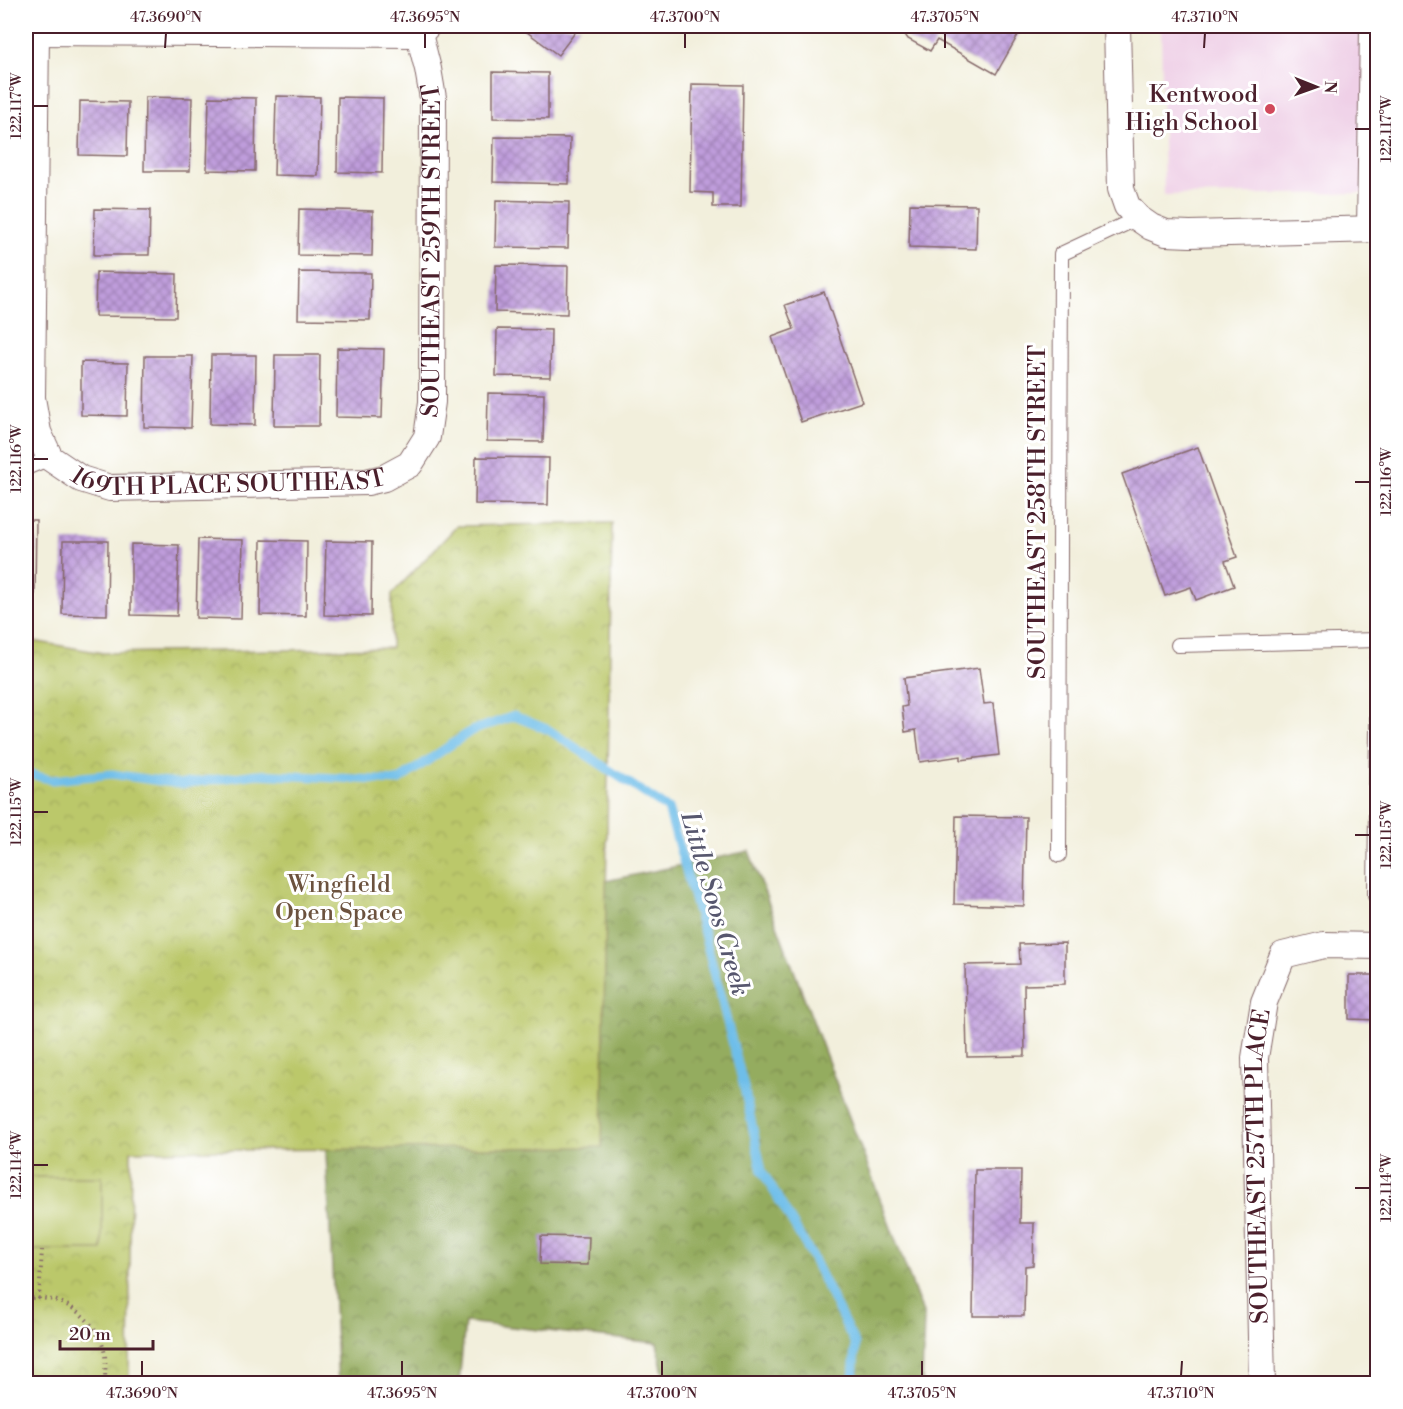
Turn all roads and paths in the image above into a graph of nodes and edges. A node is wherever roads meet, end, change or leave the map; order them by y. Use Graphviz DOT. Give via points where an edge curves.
graph roads {
  1 [pos="1117,26"];
  2 [pos="1367,26"];
  3 [pos="423,29"];
  4 [pos="31,32"];
  5 [pos="1372,131"];
  6 [pos="1138,218"];
  7 [pos="1371,229"];
  8 [pos="50,458"];
  9 [pos="410,464"];
  10 [pos="26,468"];
  11 [pos="1377,640"];
  12 [pos="1178,645"];
  13 [pos="1377,645"];
  14 [pos="1059,855"];
  15 [pos="1375,896"];
  16 [pos="1377,946"];
  17 [pos="42,1250"];
  18 [pos="26,1298"];
  19 [pos="39,1299"];
  20 [pos="105,1383"];
  21 [pos="1262,1383"];
  1 -- 6 [label="street" via="1122,189 1127,206"];
  2 -- 5 [label="lane"];
  3 -- 4 [label="street"];
  3 -- 9 [label="street, SOUTHEAST 259TH STREET" via="433,98 432,402 427,437"];
  4 -- 8 [label="street" via="33,398 38,432"];
  5 -- 7 [label="lane"];
  6 -- 7 [label="street" via="1166,233"];
  6 -- 14 [label="lane, SOUTHEAST 258TH STREET" via="1061,254"];
  8 -- 9 [label="street, 169TH PLACE SOUTHEAST" via="81,479 110,488 367,482"];
  8 -- 10 [label="lane"];
  11 -- 12 [label="lane"];
  13 -- 15 [label="lane"];
  16 -- 21 [label="street, SOUTHEAST 257TH PLACE" via="1324,945 1283,955 1264,1002 1256,1058"];
  17 -- 19 [label="path"];
  18 -- 19 [label="path"];
  19 -- 20 [label="path" via="69,1305 93,1327 105,1355"];
}
